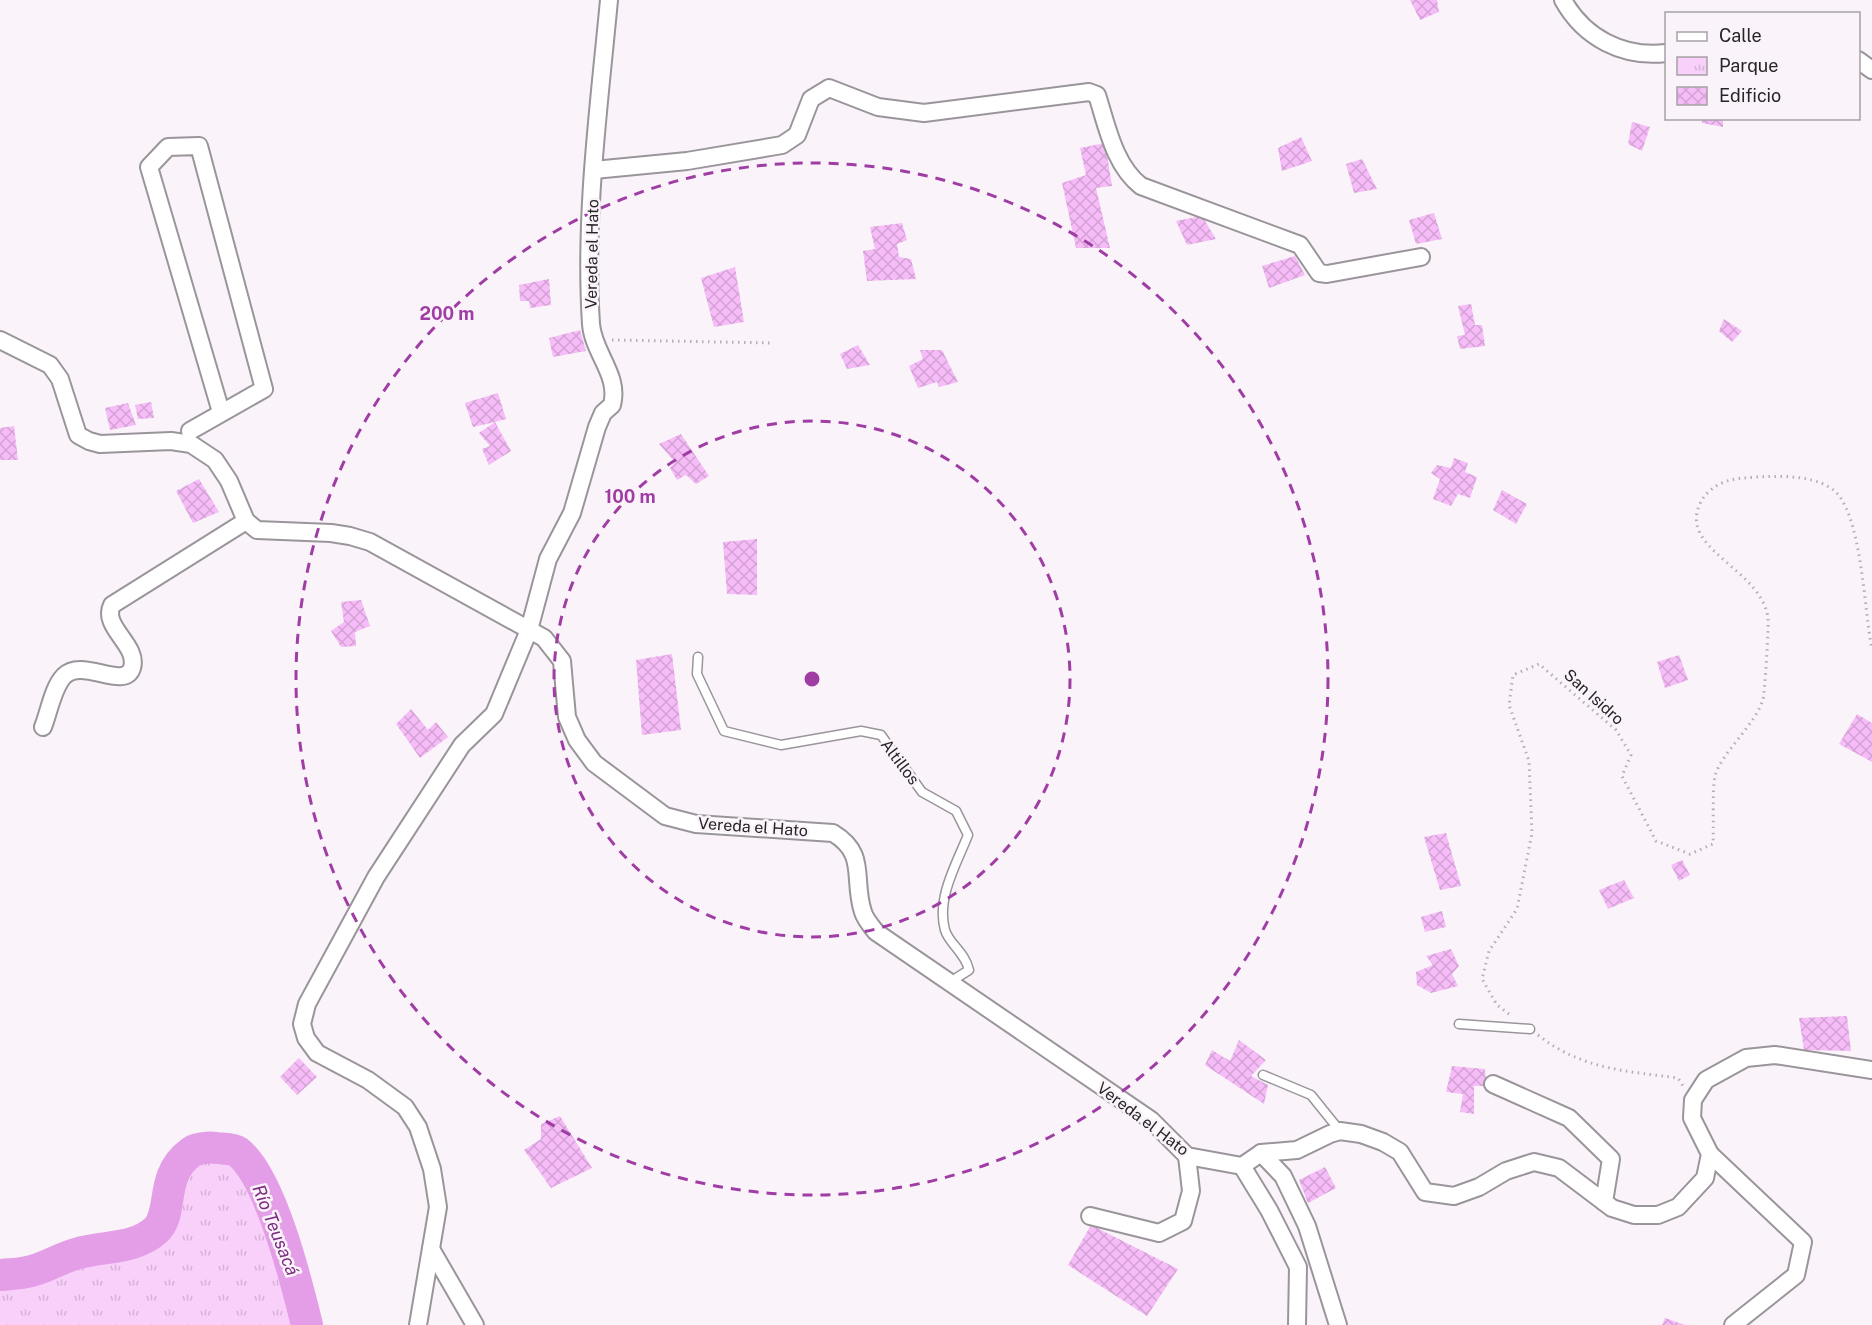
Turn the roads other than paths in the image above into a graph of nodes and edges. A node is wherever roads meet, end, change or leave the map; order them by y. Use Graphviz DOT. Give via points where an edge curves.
graph roads {
  1 [pos="609,0"];
  2 [pos="1563,0"];
  3 [pos="1665,53"];
  4 [pos="594,170"];
  5 [pos="1421,257"];
  6 [pos="0,340"];
  7 [pos="220,412"];
  8 [pos="181,436"];
  9 [pos="246,520"];
  10 [pos="529,630"];
  11 [pos="698,657"];
  12 [pos="43,727"];
  13 [pos="950,982"];
  14 [pos="1459,1024"];
  15 [pos="1530,1029"];
  16 [pos="1872,1070"];
  17 [pos="1263,1075"];
  18 [pos="1493,1084"];
  19 [pos="1340,1131"];
  20 [pos="1261,1153"];
  21 [pos="1710,1154"];
  22 [pos="1187,1156"];
  23 [pos="1242,1166"];
  24 [pos="1604,1202"];
  25 [pos="1090,1216"];
  26 [pos="431,1250"];
  27 [pos="418,1325"];
  28 [pos="475,1325"];
  29 [pos="1297,1325"];
  30 [pos="1338,1325"];
  31 [pos="1733,1325"];
  1 -- 4 [label="street, Vereda el Hato"];
  2 -- 3 [label="street" via="1593,37 1614,47 1655,55"];
  4 -- 5 [label="street" via="687,161 782,145 797,135 811,99 829,88 878,107 924,113 1089,92 1097,95 1116,154 1128,176 1141,186 1300,245 1319,273"];
  4 -- 10 [label="street, Vereda el Hato" via="588,278 592,340 614,381 615,394 597,427 572,513 548,559"];
  6 -- 8 [label="street" via="50,365 60,380 78,435 89,441 100,444"];
  7 -- 7 [label="street" via="264,389 199,146 168,147 149,167"];
  7 -- 8 [label="street"];
  8 -- 9 [label="street" via="215,460"];
  9 -- 10 [label="street, Vereda el Hato" via="257,530 331,533 370,542"];
  9 -- 12 [label="street" via="112,605 110,619 131,657 132,668 113,677 83,668 70,671 62,677"];
  10 -- 13 [label="street, Vereda el Hato" via="552,646 562,661 567,717 577,740 594,763 664,816 696,824 833,833 855,852 863,913 876,932"];
  10 -- 26 [label="street, Vereda el Hato" via="494,714 462,745 376,877 307,1004 302,1024 317,1053 368,1080 412,1114 432,1169 438,1208"];
  11 -- 13 [label="lane, Altillos" via="697,674 724,731 781,745 861,731 881,735 922,792 956,811 968,835 944,895 945,931 966,958 969,970"];
  13 -- 22 [label="street, Vereda el Hato" via="1151,1120"];
  14 -- 15 [label="lane"];
  16 -- 21 [label="street" via="1775,1054 1746,1058 1706,1080 1693,1100 1692,1118"];
  17 -- 19 [label="lane" via="1311,1095"];
  18 -- 24 [label="street" via="1569,1118 1611,1159"];
  19 -- 20 [label="street" via="1297,1150"];
  19 -- 24 [label="street" via="1383,1142 1400,1152 1425,1192 1454,1196 1534,1162 1559,1168"];
  20 -- 23 [label="street"];
  20 -- 30 [label="street" via="1283,1176 1306,1226"];
  21 -- 24 [label="street" via="1705,1178 1678,1207 1658,1215 1634,1215"];
  21 -- 31 [label="street" via="1803,1242 1796,1275"];
  22 -- 23 [label="street, Vereda el Hato"];
  22 -- 25 [label="street" via="1191,1191 1184,1221 1159,1233"];
  23 -- 29 [label="street" via="1298,1267"];
  26 -- 27 [label="street, Vereda el Hato"];
  26 -- 28 [label="street"];
}
